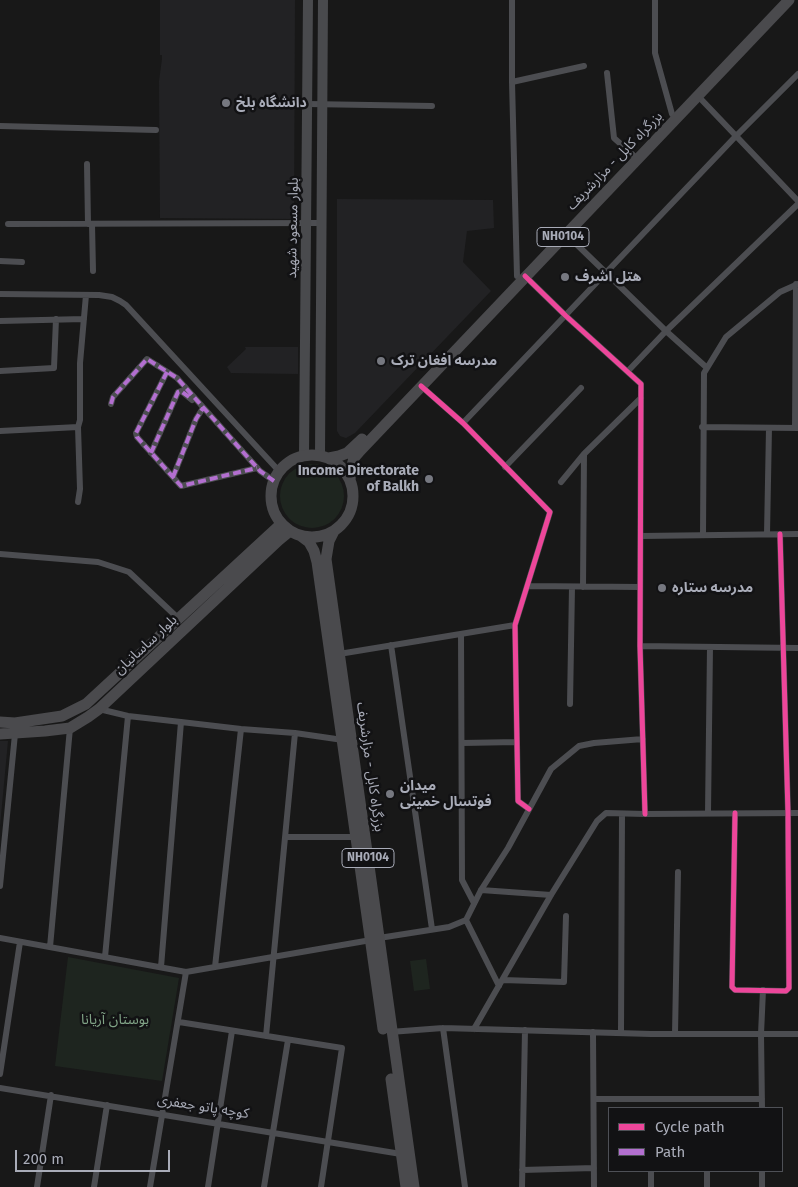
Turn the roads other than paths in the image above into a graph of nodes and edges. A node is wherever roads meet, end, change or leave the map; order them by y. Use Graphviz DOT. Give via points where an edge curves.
graph roads {
  1 [pos="308,0"];
  2 [pos="323,0"];
  3 [pos="512,0"];
  4 [pos="655,0"];
  5 [pos="780,0"];
  6 [pos="789,0"];
  7 [pos="584,66"];
  8 [pos="607,73"];
  9 [pos="798,74"];
  10 [pos="512,82"];
  11 [pos="698,96"];
  12 [pos="308,104"];
  13 [pos="323,104"];
  14 [pos="432,106"];
  15 [pos="672,114"];
  16 [pos="0,126"];
  17 [pos="156,130"];
  18 [pos="736,136"];
  19 [pos="633,155"];
  20 [pos="87,164"];
  21 [pos="798,202"];
  22 [pos="307,223"];
  23 [pos="322,223"];
  24 [pos="8,224"];
  25 [pos="90,224"];
  26 [pos="566,234"];
  27 [pos="0,261"];
  28 [pos="22,262"];
  29 [pos="93,271"];
  30 [pos="606,273"];
  31 [pos="521,276"];
  32 [pos="797,284"];
  33 [pos="0,294"];
  34 [pos="86,295"];
  35 [pos="566,316"];
  36 [pos="56,319"];
  37 [pos="84,319"];
  38 [pos="0,321"];
  39 [pos="666,331"];
  40 [pos="706,367"];
  41 [pos="0,371"];
  42 [pos="628,371"];
  43 [pos="167,372"];
  44 [pos="796,373"];
  45 [pos="421,386"];
  46 [pos="581,388"];
  47 [pos="641,398"];
  48 [pos="196,400"];
  49 [pos="112,404"];
  50 [pos="204,408"];
  51 [pos="385,420"];
  52 [pos="463,423"];
  53 [pos="78,427"];
  54 [pos="702,427"];
  55 [pos="769,428"];
  56 [pos="796,428"];
  57 [pos="0,431"];
  58 [pos="152,453"];
  59 [pos="584,454"];
  60 [pos="304,455"];
  61 [pos="324,456"];
  62 [pos="506,467"];
  63 [pos="257,468"];
  64 [pos="277,476"];
  65 [pos="173,477"];
  66 [pos="350,480"];
  67 [pos="561,482"];
  68 [pos="78,502"];
  69 [pos="291,530"];
  70 [pos="334,531"];
  71 [pos="767,534"];
  72 [pos="780,534"];
  73 [pos="798,534"];
  74 [pos="703,535"];
  75 [pos="641,536"];
  76 [pos="0,554"];
  77 [pos="527,586"];
  78 [pos="583,586"];
  79 [pos="640,586"];
  80 [pos="572,587"];
  81 [pos="180,619"];
  82 [pos="515,625"];
  83 [pos="462,634"];
  84 [pos="392,645"];
  85 [pos="640,646"];
  86 [pos="710,647"];
  87 [pos="782,648"];
  88 [pos="798,648"];
  89 [pos="340,654"];
  90 [pos="570,704"];
  91 [pos="99,709"];
  92 [pos="128,716"];
  93 [pos="0,722"];
  94 [pos="181,722"];
  95 [pos="70,728"];
  96 [pos="241,729"];
  97 [pos="295,733"];
  98 [pos="0,734"];
  99 [pos="15,734"];
  100 [pos="343,740"];
  101 [pos="643,740"];
  102 [pos="517,742"];
  103 [pos="462,743"];
  104 [pos="529,810"];
  105 [pos="708,813"];
  106 [pos="735,813"];
  107 [pos="788,813"];
  108 [pos="798,813"];
  109 [pos="622,814"];
  110 [pos="645,814"];
  111 [pos="285,837"];
  112 [pos="356,837"];
  113 [pos="2,843"];
  114 [pos="678,872"];
  115 [pos="0,886"];
  116 [pos="481,890"];
  117 [pos="551,895"];
  118 [pos="474,903"];
  119 [pos="566,916"];
  120 [pos="466,920"];
  121 [pos="432,929"];
  122 [pos="0,938"];
  123 [pos="375,939"];
  124 [pos="20,942"];
  125 [pos="50,947"];
  126 [pos="274,956"];
  127 [pos="105,957"];
  128 [pos="161,967"];
  129 [pos="215,967"];
  130 [pos="186,972"];
  131 [pos="503,980"];
  132 [pos="499,986"];
  133 [pos="763,990"];
  134 [pos="179,1022"];
  135 [pos="443,1028"];
  136 [pos="474,1029"];
  137 [pos="232,1030"];
  138 [pos="525,1030"];
  139 [pos="388,1032"];
  140 [pos="593,1032"];
  141 [pos="621,1033"];
  142 [pos="675,1034"];
  143 [pos="762,1034"];
  144 [pos="798,1034"];
  145 [pos="266,1036"];
  146 [pos="288,1040"];
  147 [pos="0,1074"];
  148 [pos="0,1088"];
  149 [pos="51,1095"];
  150 [pos="594,1099"];
  151 [pos="708,1099"];
  152 [pos="762,1099"];
  153 [pos="650,1100"];
  154 [pos="107,1105"];
  155 [pos="650,1107"];
  156 [pos="708,1107"];
  157 [pos="762,1107"];
  158 [pos="163,1114"];
  159 [pos="218,1123"];
  160 [pos="273,1131"];
  161 [pos="328,1141"];
  162 [pos="401,1154"];
  163 [pos="594,1168"];
  164 [pos="522,1170"];
  165 [pos="651,1172"];
  166 [pos="707,1172"];
  167 [pos="762,1172"];
  168 [pos="37,1187"];
  169 [pos="94,1187"];
  170 [pos="150,1187"];
  171 [pos="208,1187"];
  172 [pos="264,1187"];
  173 [pos="320,1187"];
  174 [pos="406,1187"];
  175 [pos="414,1187"];
  176 [pos="466,1187"];
  177 [pos="522,1187"];
  178 [pos="594,1187"];
  179 [pos="651,1187"];
  180 [pos="707,1187"];
  181 [pos="762,1187"];
  1 -- 12 [label="main road, بلوار مسعود شهید"];
  2 -- 13 [label="main road, بلوار مسعود شهید"];
  3 -- 10 [label="street"];
  4 -- 15 [label="street" via="655,53"];
  5 -- 15 [label="highway, بزرگراه کابل - مزارشریف / NH0104"];
  6 -- 11 [label="highway, بزرگراه کابل - مزارشریف / NH0104"];
  7 -- 10 [label="street"];
  8 -- 19 [label="street" via="614,139"];
  9 -- 18 [label="street"];
  10 -- 31 [label="street"];
  11 -- 18 [label="street"];
  11 -- 26 [label="highway, بزرگراه کابل - مزارشریف / NH0104"];
  12 -- 13 [label="street"];
  12 -- 22 [label="main road, بلوار مسعود شهید"];
  13 -- 14 [label="street"];
  13 -- 23 [label="main road, بلوار مسعود شهید"];
  15 -- 19 [label="highway, بزرگراه کابل - مزارشریف / NH0104"];
  16 -- 17 [label="street"];
  18 -- 21 [label="street"];
  18 -- 30 [label="street"];
  19 -- 31 [label="highway, بزرگراه کابل - مزارشریف / NH0104"];
  20 -- 25 [label="street"];
  21 -- 39 [label="street"];
  22 -- 23 [label="street"];
  22 -- 25 [label="street"];
  22 -- 60 [label="main road, بلوار مسعود شهید"];
  23 -- 61 [label="main road, بلوار مسعود شهید"];
  24 -- 25 [label="street"];
  25 -- 29 [label="street"];
  26 -- 30 [label="street"];
  26 -- 31 [label="highway, بزرگراه کابل - مزارشریف / NH0104"];
  27 -- 28 [label="street"];
  30 -- 35 [label="street"];
  30 -- 39 [label="street"];
  31 -- 35 [label="street"];
  31 -- 45 [label="highway, بزرگراه کابل - مزارشریف / NH0104"];
  31 -- 51 [label="highway, بزرگراه کابل - مزارشریف / NH0104"];
  32 -- 40 [label="street" via="780,292 726,337"];
  32 -- 44 [label="street"];
  33 -- 34 [label="street"];
  34 -- 37 [label="street"];
  34 -- 64 [label="street" via="112,297 126,305"];
  35 -- 42 [label="street"];
  35 -- 52 [label="street"];
  36 -- 37 [label="street"];
  36 -- 38 [label="street"];
  36 -- 41 [label="street" via="54,368"];
  37 -- 53 [label="street"];
  39 -- 40 [label="street"];
  39 -- 42 [label="street"];
  40 -- 54 [label="street"];
  42 -- 47 [label="street" via="641,384"];
  43 -- 48 [label="street" via="177,378"];
  43 -- 49 [label="street" via="147,359 113,397"];
  43 -- 58 [label="street" via="136,433"];
  44 -- 56 [label="street"];
  45 -- 51 [label="highway, بزرگراه کابل - مزارشریف / NH0104"];
  45 -- 52 [label="street"];
  46 -- 62 [label="street"];
  47 -- 59 [label="street"];
  47 -- 75 [label="street"];
  48 -- 50 [label="street"];
  48 -- 58 [label="street" via="178,392"];
  50 -- 63 [label="street"];
  50 -- 65 [label="street" via="196,419"];
  51 -- 61 [label="highway, بزرگراه کابل - مزارشریف / NH0104" via="347,453"];
  51 -- 66 [label="highway, بزرگراه کابل - مزارشریف / NH0104" via="354,458"];
  52 -- 62 [label="street"];
  53 -- 57 [label="street"];
  53 -- 68 [label="street"];
  54 -- 55 [label="street"];
  54 -- 74 [label="street"];
  55 -- 56 [label="street"];
  55 -- 71 [label="street"];
  58 -- 65 [label="street"];
  59 -- 67 [label="street"];
  59 -- 78 [label="street"];
  60 -- 61 [label="highway, NH0104"];
  60 -- 64 [label="highway" via="290,461"];
  61 -- 66 [label="highway" via="338,463"];
  62 -- 77 [label="street" via="550,512"];
  63 -- 64 [label="street"];
  63 -- 65 [label="street" via="181,486"];
  64 -- 69 [label="highway, NH0104" via="271,490 272,508"];
  66 -- 70 [label="highway, NH0104" via="353,503 350,514"];
  69 -- 70 [label="highway" via="312,538"];
  69 -- 81 [label="highway, بلوار ساسانیان"];
  69 -- 91 [label="highway, بلوار ساسانیان"];
  69 -- 100 [label="highway, بزرگراه کابل - مزارشریف / NH0104" via="309,542 317,562"];
  70 -- 89 [label="highway, بزرگراه کابل - مزارشریف / NH0104" via="326,560"];
  71 -- 72 [label="street"];
  71 -- 74 [label="street"];
  72 -- 73 [label="street"];
  72 -- 87 [label="street"];
  74 -- 75 [label="street"];
  75 -- 79 [label="street"];
  76 -- 81 [label="street" via="98,562 129,572"];
  77 -- 80 [label="street"];
  77 -- 82 [label="street"];
  78 -- 79 [label="street"];
  78 -- 80 [label="street"];
  79 -- 85 [label="street"];
  80 -- 90 [label="street"];
  81 -- 93 [label="highway, بلوار ساسانیان" via="86,704 62,716"];
  82 -- 83 [label="street"];
  82 -- 102 [label="street"];
  83 -- 84 [label="street"];
  83 -- 103 [label="street"];
  84 -- 89 [label="street"];
  84 -- 121 [label="street"];
  85 -- 86 [label="street"];
  85 -- 101 [label="street"];
  86 -- 87 [label="street"];
  86 -- 105 [label="street"];
  87 -- 88 [label="street"];
  87 -- 107 [label="street"];
  89 -- 123 [label="highway, بزرگراه کابل - مزارشریف / NH0104"];
  91 -- 92 [label="street"];
  91 -- 95 [label="highway, بلوار ساسانیان"];
  92 -- 94 [label="street"];
  92 -- 127 [label="street"];
  94 -- 96 [label="street"];
  94 -- 128 [label="street"];
  95 -- 99 [label="highway, بلوار ساسانیان"];
  95 -- 125 [label="street"];
  96 -- 97 [label="street"];
  96 -- 129 [label="street"];
  97 -- 100 [label="street"];
  97 -- 111 [label="street"];
  98 -- 99 [label="highway, بلوار ساسانیان"];
  99 -- 113 [label="street"];
  100 -- 112 [label="highway, بزرگراه کابل - مزارشریف / NH0104"];
  101 -- 104 [label="street" via="594,742 579,746 551,768"];
  101 -- 110 [label="street"];
  102 -- 103 [label="street"];
  102 -- 104 [label="street" via="518,802"];
  103 -- 118 [label="street" via="462,880"];
  104 -- 116 [label="street"];
  105 -- 106 [label="street"];
  105 -- 110 [label="street"];
  106 -- 107 [label="street"];
  106 -- 133 [label="street" via="732,987 735,990"];
  107 -- 108 [label="street"];
  107 -- 133 [label="street" via="789,988 786,991"];
  109 -- 110 [label="street"];
  109 -- 117 [label="street" via="606,812 600,816"];
  109 -- 141 [label="street"];
  111 -- 112 [label="street"];
  111 -- 126 [label="street"];
  112 -- 123 [label="highway, بزرگراه کابل - مزارشریف / NH0104"];
  113 -- 115 [label="street"];
  114 -- 142 [label="street"];
  116 -- 117 [label="street"];
  116 -- 118 [label="street"];
  117 -- 131 [label="street"];
  118 -- 120 [label="street"];
  119 -- 131 [label="street" via="564,982"];
  120 -- 121 [label="street" via="449,928"];
  120 -- 132 [label="street"];
  121 -- 123 [label="street"];
  122 -- 124 [label="street"];
  123 -- 126 [label="street"];
  123 -- 139 [label="highway, بزرگراه کابل - مزارشریف / NH0104"];
  124 -- 125 [label="street"];
  124 -- 147 [label="street"];
  125 -- 127 [label="street"];
  126 -- 129 [label="street"];
  126 -- 145 [label="street"];
  127 -- 128 [label="street"];
  128 -- 130 [label="street"];
  129 -- 130 [label="street"];
  130 -- 134 [label="street"];
  131 -- 132 [label="street"];
  132 -- 136 [label="street"];
  133 -- 143 [label="street"];
  134 -- 137 [label="street"];
  134 -- 158 [label="street"];
  135 -- 136 [label="street"];
  135 -- 139 [label="street"];
  135 -- 176 [label="street"];
  136 -- 138 [label="street"];
  137 -- 145 [label="street"];
  137 -- 159 [label="street"];
  138 -- 140 [label="street"];
  138 -- 164 [label="street"];
  139 -- 162 [label="highway, بزرگراه کابل - مزارشریف / NH0104"];
  139 -- 175 [label="highway, بزرگراه کابل - مزارشریف / NH0104"];
  140 -- 141 [label="street"];
  140 -- 150 [label="street"];
  141 -- 142 [label="street"];
  142 -- 143 [label="street"];
  143 -- 144 [label="street"];
  143 -- 152 [label="street"];
  145 -- 146 [label="street"];
  146 -- 160 [label="street"];
  146 -- 161 [label="street" via="342,1048"];
  148 -- 149 [label="street, کوچه پاتو جعفری"];
  149 -- 154 [label="street, کوچه پاتو جعفری"];
  149 -- 168 [label="street"];
  150 -- 153 [label="street"];
  150 -- 163 [label="street"];
  151 -- 152 [label="street"];
  151 -- 153 [label="street"];
  151 -- 156 [label="street"];
  152 -- 157 [label="street"];
  153 -- 155 [label="street"];
  154 -- 158 [label="street, کوچه پاتو جعفری"];
  154 -- 169 [label="street"];
  158 -- 159 [label="street, کوچه پاتو جعفری"];
  158 -- 170 [label="street"];
  159 -- 160 [label="street, کوچه پاتو جعفری"];
  159 -- 171 [label="street"];
  160 -- 161 [label="street, کوچه پاتو جعفری"];
  160 -- 172 [label="street"];
  161 -- 162 [label="street, کوچه پاتو جعفری"];
  161 -- 173 [label="street"];
  162 -- 174 [label="highway, بزرگراه کابل - مزارشریف / NH0104"];
  163 -- 164 [label="street"];
  163 -- 178 [label="street"];
  164 -- 177 [label="street"];
  165 -- 179 [label="street"];
  166 -- 180 [label="street"];
  167 -- 181 [label="street"];
}
